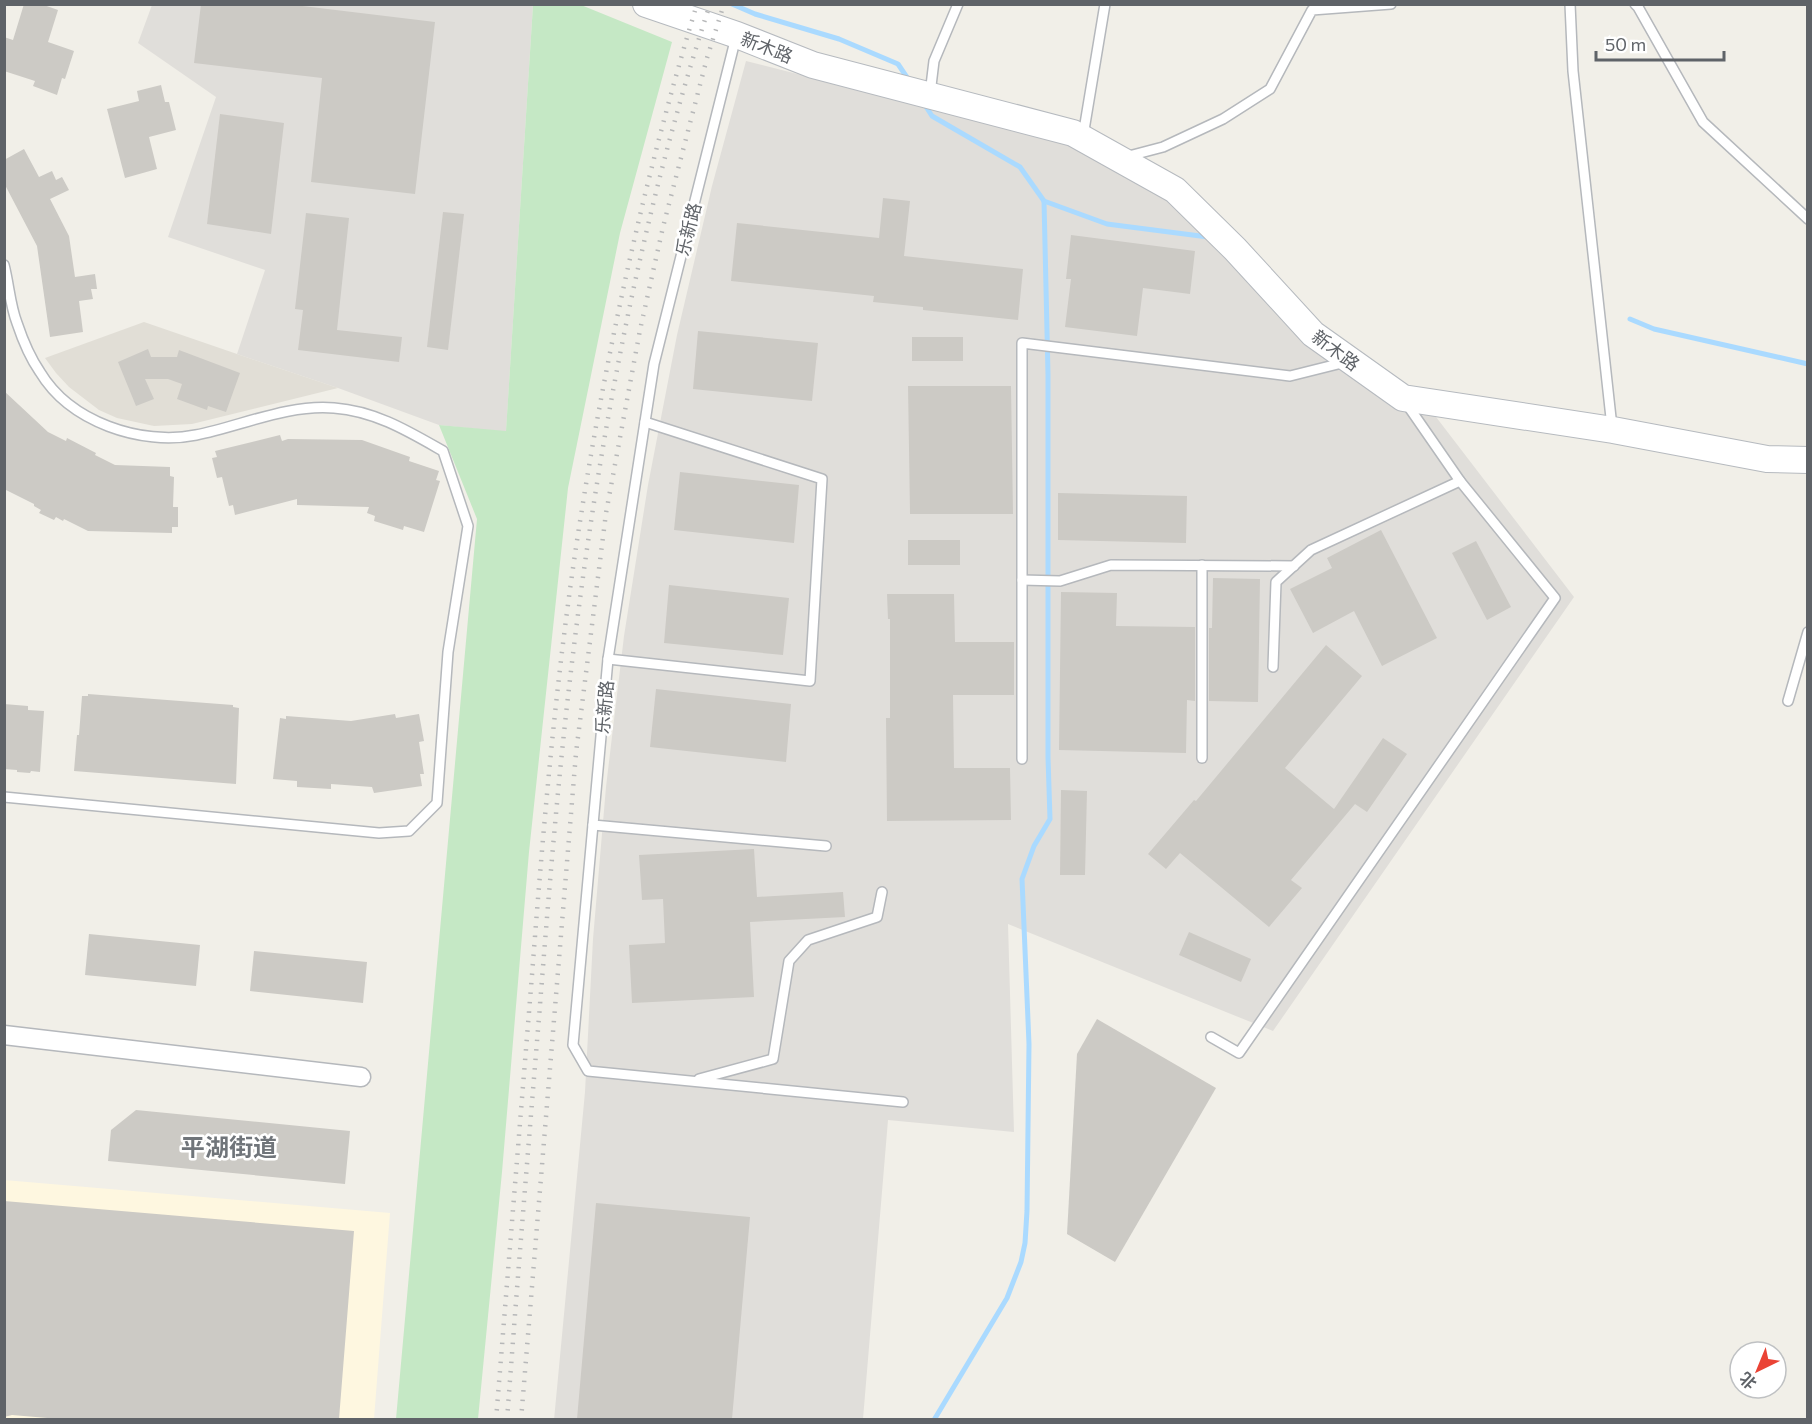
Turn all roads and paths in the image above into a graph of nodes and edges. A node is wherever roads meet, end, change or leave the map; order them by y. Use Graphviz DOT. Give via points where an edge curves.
graph roads {
  1 [pos="646,4"];
  2 [pos="958,4"];
  3 [pos="1105,4"];
  4 [pos="1391,4"];
  5 [pos="1570,4"];
  6 [pos="1635,4"];
  7 [pos="737,35"];
  8 [pos="930,97"];
  9 [pos="1083,139"];
  10 [pos="1119,159"];
  11 [pos="1808,219"];
  12 [pos="4,265"];
  13 [pos="1351,360"];
  14 [pos="1403,398"];
  15 [pos="645,422"];
  16 [pos="1613,430"];
  17 [pos="1808,460"];
  18 [pos="1460,481"];
  19 [pos="1202,565"];
  20 [pos="1294,566"];
  21 [pos="1022,580"];
  22 [pos="1808,632"];
  23 [pos="608,659"];
  24 [pos="1273,667"];
  25 [pos="1788,701"];
  26 [pos="1202,758"];
  27 [pos="1022,759"];
  28 [pos="4,797"];
  29 [pos="593,825"];
  30 [pos="826,846"];
  31 [pos="882,892"];
  32 [pos="4,1035"];
  33 [pos="1211,1037"];
  34 [pos="361,1077"];
  35 [pos="690,1081"];
  36 [pos="903,1102"];
  1 -- 7 [label="street, 新木路"];
  2 -- 8 [label="lane" via="934,61"];
  3 -- 9 [label="lane"];
  4 -- 10 [label="lane" via="1312,10 1270,89 1223,119 1163,147"];
  5 -- 16 [label="lane" via="1573,71"];
  6 -- 11 [label="lane" via="1703,122"];
  7 -- 8 [label="street, 新木路" via="813,65"];
  7 -- 15 [label="lane, 乐新路" via="654,364"];
  8 -- 9 [label="street, 新木路"];
  9 -- 10 [label="street, 新木路"];
  10 -- 13 [label="street, 新木路" via="1175,190 1313,334"];
  12 -- 28 [label="lane" via="16,322 40,373 65,400 97,421 134,434 174,438 295,410 333,408 372,415 443,451 468,526 448,652 437,803 409,831 379,832"];
  13 -- 14 [label="street, 新木路"];
  13 -- 21 [label="lane" via="1290,376 1022,343"];
  14 -- 16 [label="street, 新木路"];
  14 -- 18 [label="lane"];
  15 -- 23 [label="lane, 乐新路"];
  15 -- 23 [label="lane" via="822,479 810,681"];
  16 -- 17 [label="street, 新木路" via="1767,459"];
  18 -- 20 [label="lane" via="1311,550"];
  18 -- 33 [label="lane" via="1555,598 1239,1053"];
  19 -- 20 [label="lane"];
  19 -- 21 [label="lane" via="1111,565 1060,581"];
  19 -- 26 [label="lane"];
  20 -- 24 [label="lane" via="1276,582"];
  21 -- 27 [label="lane"];
  22 -- 25 [label="lane"];
  23 -- 29 [label="lane, 乐新路"];
  29 -- 30 [label="lane"];
  29 -- 35 [label="lane, 乐新路" via="573,1045 588,1071"];
  31 -- 35 [label="lane" via="878,917 807,940 789,961 773,1059"];
  32 -- 34 [label="street"];
  35 -- 36 [label="lane, 乐新路"];
}
